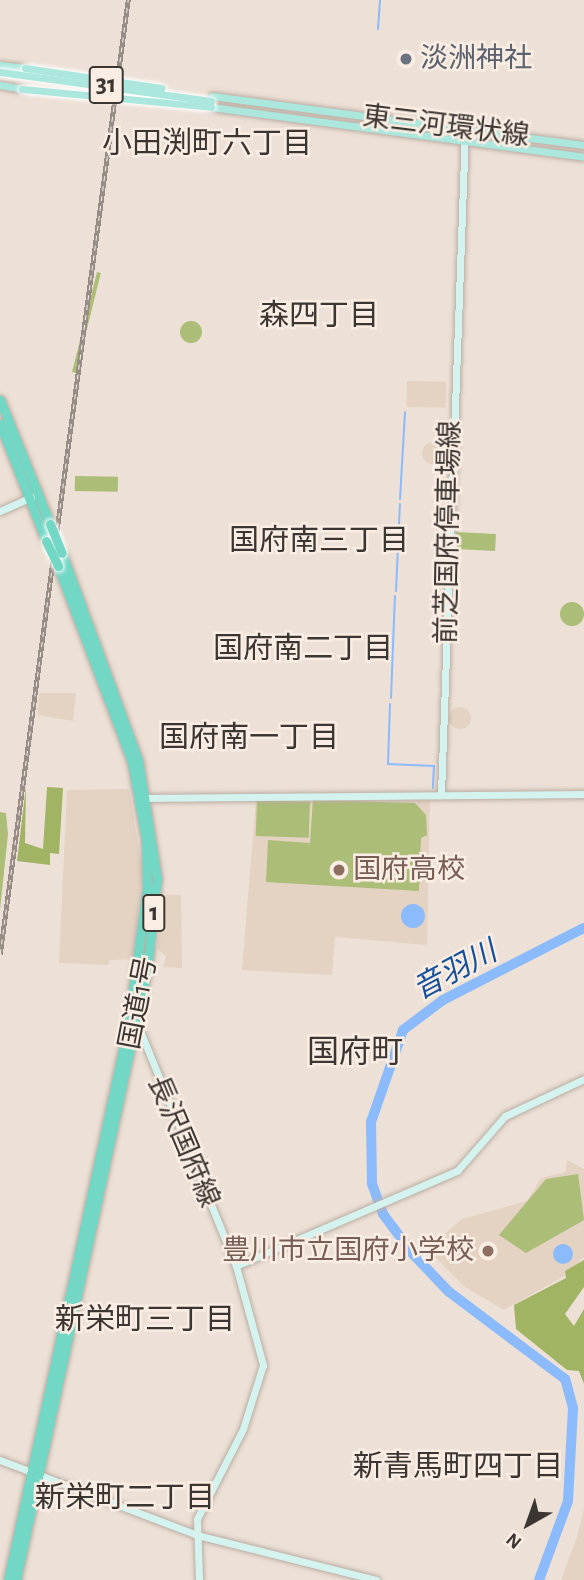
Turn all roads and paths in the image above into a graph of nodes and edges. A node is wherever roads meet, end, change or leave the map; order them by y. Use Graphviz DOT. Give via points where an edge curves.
graph roads {
  1 [pos="0,65"];
  2 [pos="0,72"];
  3 [pos="0,85"];
  4 [pos="211,101"];
  5 [pos="307,109"];
  6 [pos="267,110"];
  7 [pos="308,119"];
  8 [pos="465,129"];
  9 [pos="464,140"];
  10 [pos="584,145"];
  11 [pos="584,157"];
  12 [pos="0,400"];
  13 [pos="0,424"];
  14 [pos="33,497"];
  15 [pos="0,511"];
  16 [pos="441,794"];
  17 [pos="584,794"];
  18 [pos="144,797"];
  19 [pos="132,1028"];
  20 [pos="584,1079"];
  21 [pos="236,1266"];
  22 [pos="0,1460"];
  23 [pos="34,1473"];
  24 [pos="197,1535"];
  25 [pos="8,1580"];
  26 [pos="16,1580"];
  27 [pos="199,1580"];
  28 [pos="376,1580"];
  1 -- 4 [label="main road, 東三河環状線 / 31, bridge"];
  2 -- 4 [label="main road, 東三河環状線 / 31, bridge"];
  3 -- 4 [label="main road, 東三河環状線 / 31, bridge"];
  4 -- 5 [label="main road, 東三河環状線 / 31"];
  4 -- 6 [label="main road, 東三河環状線 / 31"];
  4 -- 7 [label="main road, 東三河環状線 / 31"];
  5 -- 6 [label="main road, 東三河環状線 / 31"];
  5 -- 8 [label="main road, 東三河環状線 / 31"];
  6 -- 7 [label="main road, 東三河環状線 / 31"];
  7 -- 9 [label="main road, 東三河環状線 / 31"];
  8 -- 9 [label="main road, 前芝国府停車場線"];
  8 -- 10 [label="main road, 東三河環状線 / 31"];
  9 -- 11 [label="main road, 東三河環状線 / 31"];
  9 -- 16 [label="main road, 前芝国府停車場線"];
  12 -- 14 [label="highway, 国道1号 / 1"];
  13 -- 14 [label="highway, 国道1号 / 1"];
  14 -- 15 [label="main road"];
  14 -- 18 [label="highway, 国道1号 / 1, bridge"];
  14 -- 18 [label="highway, 国道1号 / 1, bridge" via="62,553"];
  16 -- 17 [label="main road"];
  16 -- 18 [label="main road"];
  18 -- 19 [label="highway, 国道1号 / 1" via="147,890"];
  19 -- 21 [label="main road, 長沢国府線"];
  19 -- 23 [label="highway, 国道1号 / 1"];
  20 -- 21 [label="main road" via="505,1116 457,1171"];
  21 -- 24 [label="main road, 長沢国府線" via="263,1365 243,1429 201,1507"];
  22 -- 23 [label="main road"];
  23 -- 24 [label="main road"];
  23 -- 25 [label="highway, 国道1号 / 1"];
  23 -- 26 [label="highway, 国道1号 / 1"];
  24 -- 27 [label="main road, 長沢国府線"];
  24 -- 28 [label="main road"];
}
